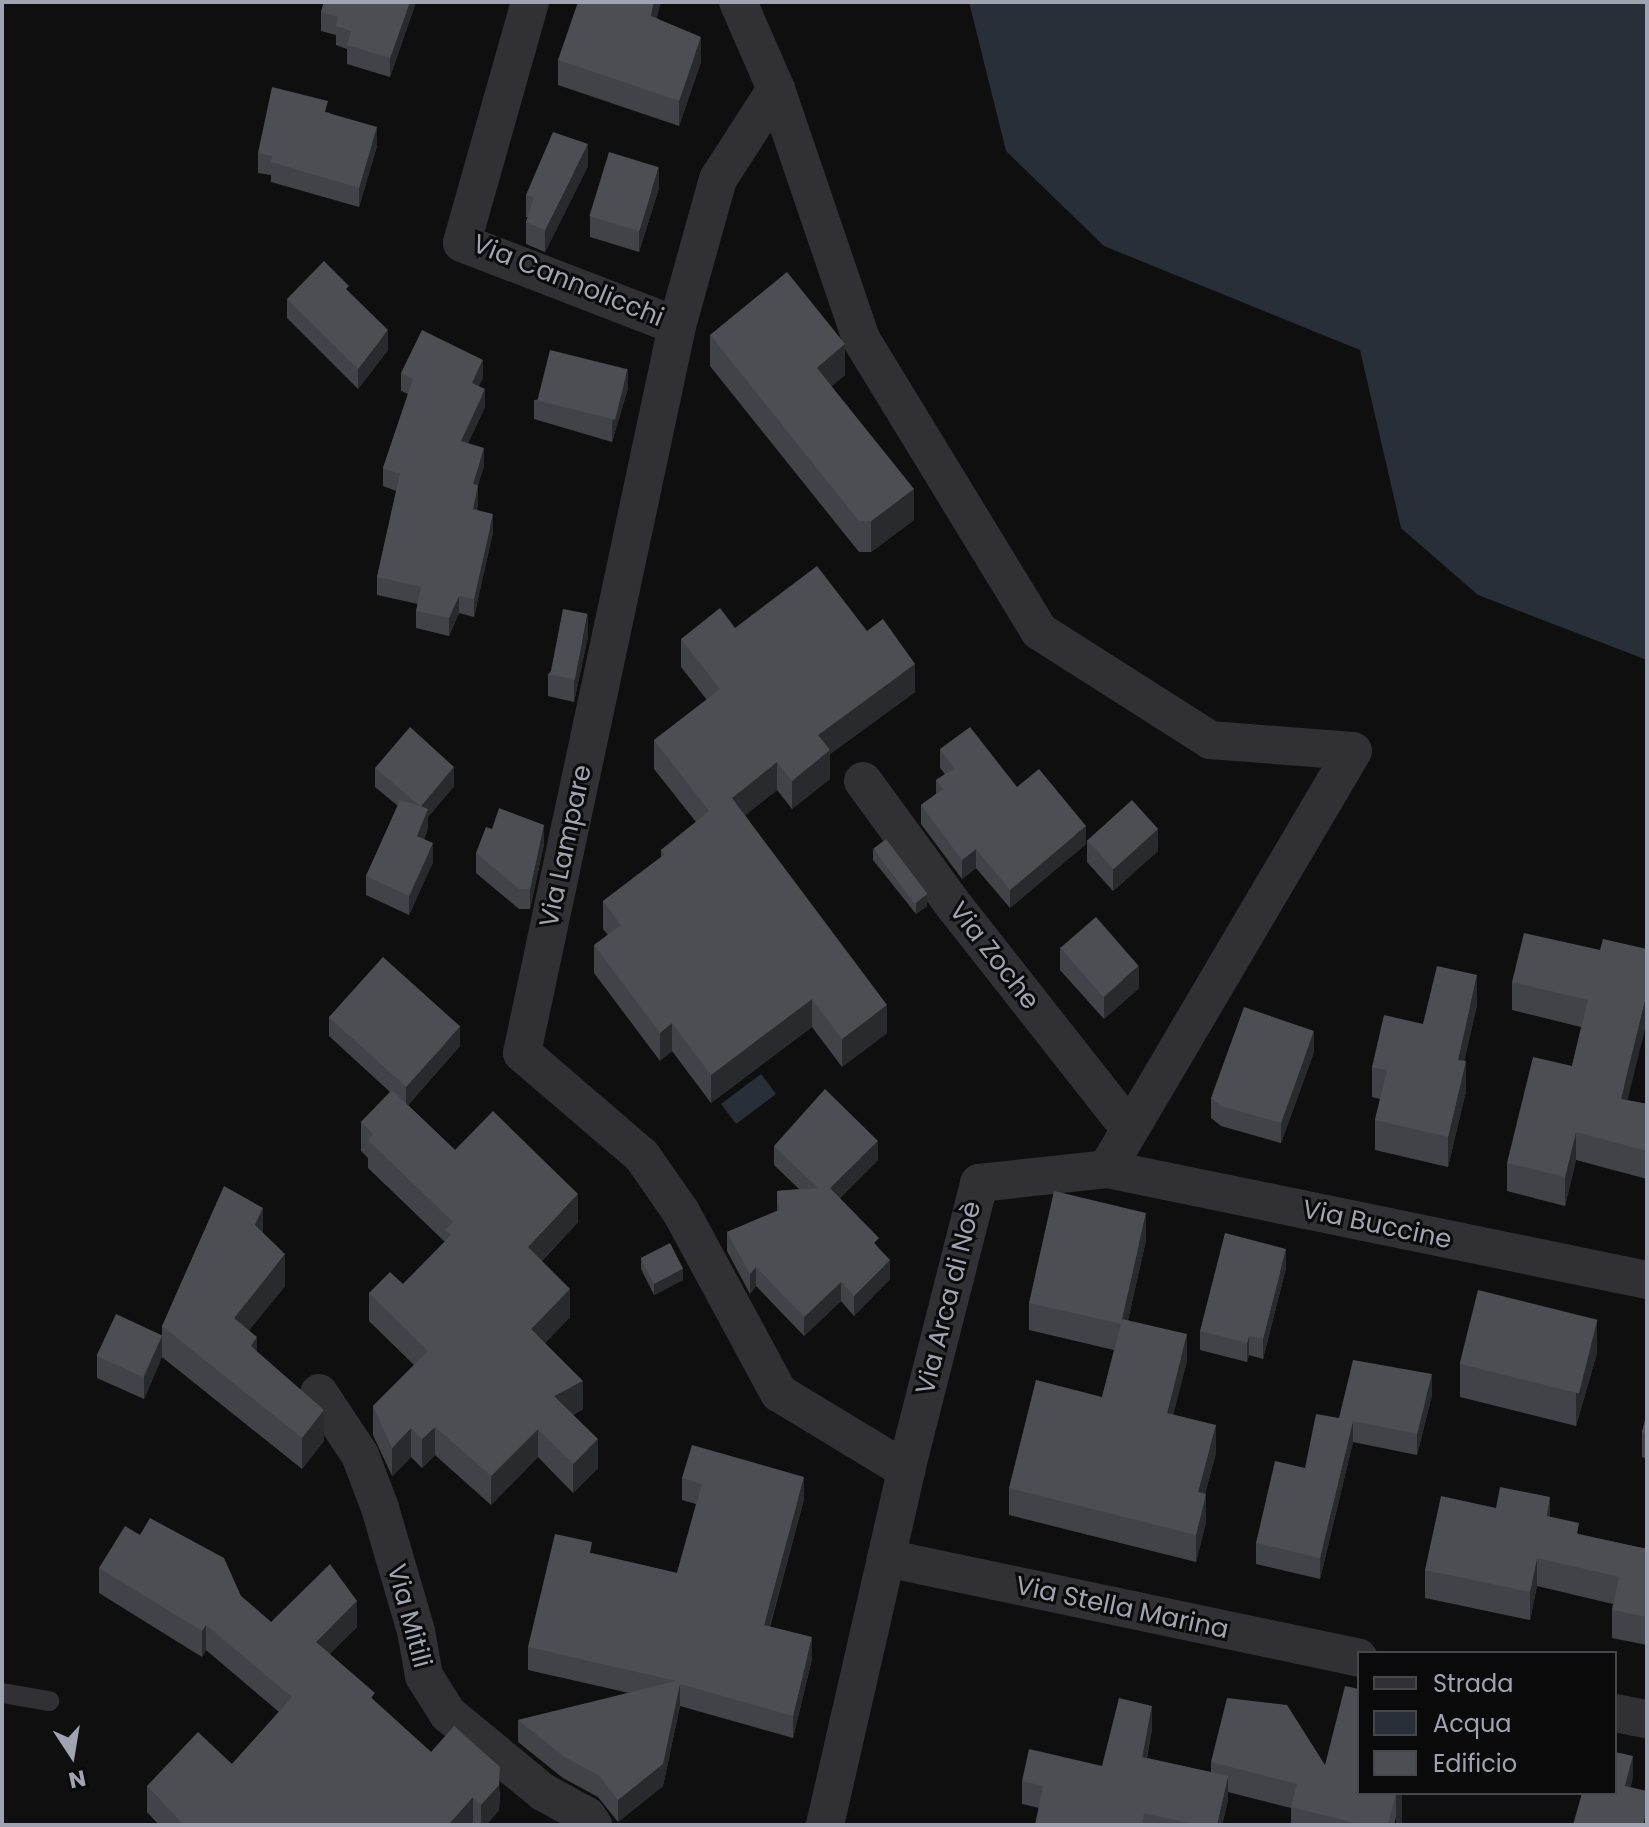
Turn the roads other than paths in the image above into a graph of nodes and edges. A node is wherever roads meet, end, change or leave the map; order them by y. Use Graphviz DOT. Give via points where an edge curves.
graph roads {
  1 [pos="530,2"];
  2 [pos="738,2"];
  3 [pos="776,89"];
  4 [pos="677,326"];
  5 [pos="863,781"];
  6 [pos="1129,1128"];
  7 [pos="1107,1169"];
  8 [pos="1647,1280"];
  9 [pos="319,1393"];
  10 [pos="906,1470"];
  11 [pos="886,1558"];
  12 [pos="1357,1658"];
  13 [pos="2,1693"];
  14 [pos="49,1701"];
  15 [pos="1617,1713"];
  16 [pos="1647,1719"];
  17 [pos="593,1825"];
  18 [pos="825,1825"];
  1 -- 4 [label="street, Via Cannolicchi" via="462,243"];
  2 -- 3 [label="street"];
  3 -- 4 [label="street, Via Lampare" via="718,179"];
  3 -- 6 [label="street" via="861,339 1039,631 1210,740 1353,751"];
  4 -- 10 [label="street, Via Lampare" via="522,1053 642,1156 681,1212 779,1393"];
  5 -- 6 [label="street, Via Zoche"];
  6 -- 7 [label="street"];
  7 -- 8 [label="street, Via Buccine"];
  7 -- 10 [label="street, Via Arca di Noè" via="979,1183"];
  9 -- 17 [label="street, Via Mitili" via="360,1455 416,1631 424,1676 448,1714 543,1792 587,1816"];
  10 -- 11 [label="street, Via Arca di Noè"];
  11 -- 12 [label="street, Via Stella Marina"];
  11 -- 18 [label="street, Via Arca di Noè"];
  13 -- 14 [label="lane"];
  15 -- 16 [label="street"];
}
